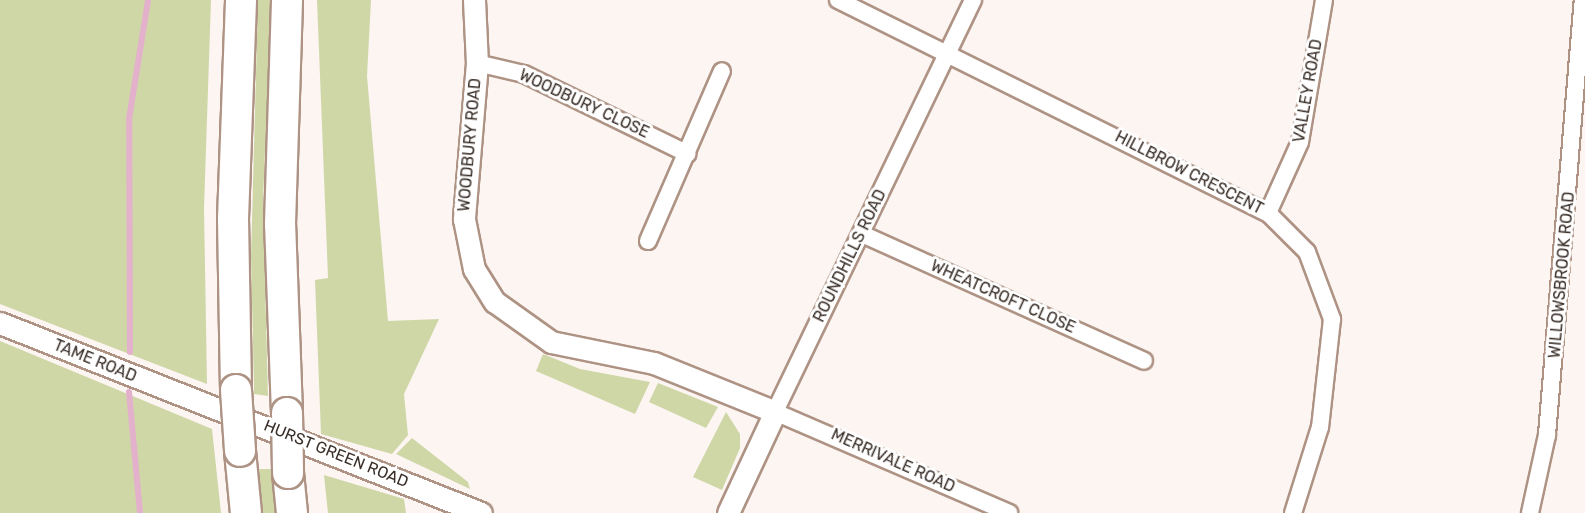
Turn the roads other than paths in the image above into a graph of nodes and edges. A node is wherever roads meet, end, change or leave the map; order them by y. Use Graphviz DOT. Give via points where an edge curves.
graph roads {
  1 [pos="241,0"];
  2 [pos="287,0"];
  3 [pos="474,0"];
  4 [pos="838,0"];
  5 [pos="973,0"];
  6 [pos="1324,0"];
  7 [pos="1583,0"];
  8 [pos="946,55"];
  9 [pos="477,63"];
  10 [pos="722,71"];
  11 [pos="688,154"];
  12 [pos="1268,213"];
  13 [pos="862,234"];
  14 [pos="648,241"];
  15 [pos="0,323"];
  16 [pos="1144,361"];
  17 [pos="191,398"];
  18 [pos="775,412"];
  19 [pos="246,513"];
  20 [pos="292,513"];
  21 [pos="481,513"];
  22 [pos="728,513"];
  23 [pos="1009,513"];
  24 [pos="1293,513"];
  25 [pos="1530,513"];
  1 -- 19 [label="highway, bridge" via="233,219 236,390"];
  2 -- 20 [label="highway, bridge" via="280,224"];
  3 -- 9 [label="street, WOODBURY ROAD"];
  4 -- 8 [label="street, HILLBROW CRESCENT"];
  5 -- 8 [label="street, ROUNDHILLS ROAD"];
  6 -- 12 [label="street, VALLEY ROAD" via="1300,142"];
  7 -- 25 [label="street, WILLOWSBROOK ROAD" via="1547,435"];
  8 -- 12 [label="street, HILLBROW CRESCENT"];
  8 -- 13 [label="street, ROUNDHILLS ROAD"];
  9 -- 11 [label="street, WOODBURY CLOSE" via="524,74"];
  9 -- 18 [label="street, WOODBURY ROAD" via="464,219 470,262 495,302 551,342 654,363"];
  10 -- 11 [label="street"];
  11 -- 14 [label="street"];
  12 -- 24 [label="street, HILLBROW CRESCENT" via="1307,252 1332,319 1320,427"];
  13 -- 16 [label="street, WHEATCROFT CLOSE"];
  13 -- 18 [label="street, ROUNDHILLS ROAD"];
  15 -- 17 [label="street, TAME ROAD"];
  17 -- 21 [label="street, HURST GREEN ROAD"];
  18 -- 22 [label="street, ROUNDHILLS ROAD"];
  18 -- 23 [label="street, MERRIVALE ROAD"];
}
